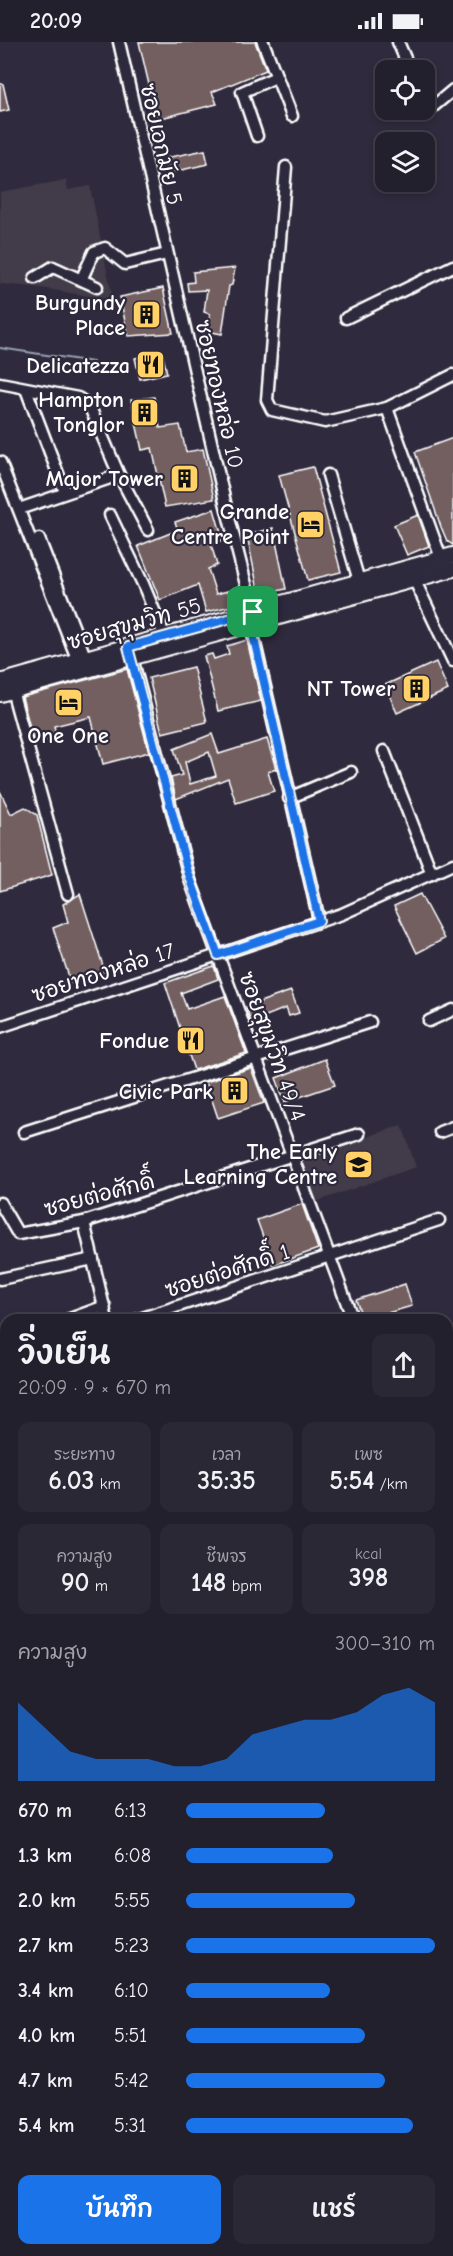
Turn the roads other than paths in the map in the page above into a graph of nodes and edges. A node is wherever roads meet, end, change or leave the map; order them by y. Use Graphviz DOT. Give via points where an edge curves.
graph roads {
  1 [pos="119,42"];
  2 [pos="262,42"];
  3 [pos="398,42"];
  4 [pos="406,60"];
  5 [pos="276,77"];
  6 [pos="453,90"];
  7 [pos="435,105"];
  8 [pos="292,116"];
  9 [pos="257,136"];
  10 [pos="286,167"];
  11 [pos="167,254"];
  12 [pos="453,266"];
  13 [pos="35,278"];
  14 [pos="81,280"];
  15 [pos="97,287"];
  16 [pos="346,318"];
  17 [pos="453,375"];
  18 [pos="0,383"];
  19 [pos="26,389"];
  20 [pos="387,408"];
  21 [pos="0,462"];
  22 [pos="119,475"];
  23 [pos="328,475"];
  24 [pos="65,492"];
  25 [pos="18,509"];
  26 [pos="110,515"];
  27 [pos="148,530"];
  28 [pos="39,539"];
  29 [pos="448,563"];
  30 [pos="413,573"];
  31 [pos="359,581"];
  32 [pos="252,619"];
  33 [pos="165,637"];
  34 [pos="448,639"];
  35 [pos="130,652"];
  36 [pos="82,660"];
  37 [pos="453,661"];
  38 [pos="6,686"];
  39 [pos="384,751"];
  40 [pos="351,772"];
  41 [pos="290,798"];
  42 [pos="453,864"];
  43 [pos="432,874"];
  44 [pos="68,894"];
  45 [pos="319,921"];
  46 [pos="218,955"];
  47 [pos="453,1010"];
  48 [pos="429,1021"];
  49 [pos="370,1022"];
  50 [pos="0,1026"];
  51 [pos="256,1057"];
  52 [pos="453,1126"];
  53 [pos="24,1132"];
  54 [pos="440,1132"];
  55 [pos="358,1134"];
  56 [pos="293,1156"];
  57 [pos="0,1203"];
  58 [pos="439,1220"];
  59 [pos="84,1222"];
  60 [pos="330,1257"];
  61 [pos="93,1259"];
  62 [pos="0,1279"];
  63 [pos="105,1306"];
  64 [pos="84,1314"];
  65 [pos="106,1314"];
  66 [pos="154,1314"];
  67 [pos="351,1314"];
  1 -- 11 [label="street, ซอยเอกมัย 5"];
  2 -- 5 [label="street"];
  3 -- 4 [label="street"];
  5 -- 8 [label="street"];
  5 -- 9 [label="street" via="242,92"];
  6 -- 7 [label="street"];
  10 -- 20 [label="street" via="267,400 272,410 325,422"];
  11 -- 14 [label="street" via="125,264 105,248 94,252"];
  11 -- 32 [label="street, ซอยทองหล่อ 10"];
  12 -- 16 [label="street"];
  13 -- 14 [label="street" via="53,267"];
  14 -- 15 [label="street"];
  17 -- 20 [label="street"];
  18 -- 19 [label="street"];
  19 -- 22 [label="street" via="84,400"];
  19 -- 24 [label="street"];
  20 -- 29 [label="street"];
  21 -- 25 [label="street"];
  22 -- 24 [label="street"];
  22 -- 27 [label="street"];
  23 -- 31 [label="street"];
  24 -- 25 [label="street"];
  25 -- 36 [label="street"];
  26 -- 33 [label="street"];
  28 -- 36 [label="street"];
  29 -- 30 [label="main road, ซอยสุขุมวิท 55"];
  30 -- 31 [label="main road, ซอยสุขุมวิท 55"];
  30 -- 32 [label="main road, ซอยสุขุมวิท 55"];
  30 -- 34 [label="street"];
  31 -- 32 [label="main road, ซอยสุขุมวิท 55"];
  32 -- 33 [label="main road, ซอยสุขุมวิท 55"];
  32 -- 35 [label="main road, ซอยสุขุมวิท 55"];
  32 -- 41 [label="street, ซอยทองหล่อ 10"];
  33 -- 35 [label="main road, ซอยสุขุมวิท 55"];
  34 -- 37 [label="street"];
  35 -- 36 [label="main road, ซอยสุขุมวิท 55"];
  35 -- 38 [label="main road, ซอยสุขุมวิท 55"];
  35 -- 46 [label="street, ซอยสุขุมวิท 49/4" via="188,872"];
  36 -- 38 [label="main road, ซอยสุขุมวิท 55"];
  38 -- 44 [label="street"];
  39 -- 43 [label="street"];
  40 -- 41 [label="street"];
  41 -- 45 [label="street, ซอยทองหล่อ 10"];
  42 -- 43 [label="street, ซอยทองหล่อ 17"];
  43 -- 45 [label="street, ซอยทองหล่อ 17"];
  45 -- 46 [label="street, ซอยทองหล่อ 17"];
  46 -- 50 [label="street, ซอยทองหล่อ 17"];
  46 -- 51 [label="street, ซอยสุขุมวิท 49/4"];
  47 -- 48 [label="street"];
  49 -- 51 [label="street"];
  51 -- 53 [label="street"];
  51 -- 56 [label="street, ซอยสุขุมวิท 49/4"];
  52 -- 54 [label="street"];
  55 -- 56 [label="street, ซอยต่อศักดิ์"];
  56 -- 59 [label="street, ซอยต่อศักดิ์"];
  56 -- 60 [label="street, ซอยสุขุมวิท 49/4"];
  57 -- 59 [label="street, ซอยต่อศักดิ์" via="18,1234"];
  58 -- 60 [label="street, ซอยต่อศักดิ์ 1"];
  59 -- 61 [label="street"];
  60 -- 66 [label="street, ซอยต่อศักดิ์ 1"];
  60 -- 67 [label="street, ซอยสุขุมวิท 49/4"];
  61 -- 62 [label="street"];
  61 -- 63 [label="street"];
  63 -- 64 [label="street"];
  63 -- 65 [label="street"];
}
